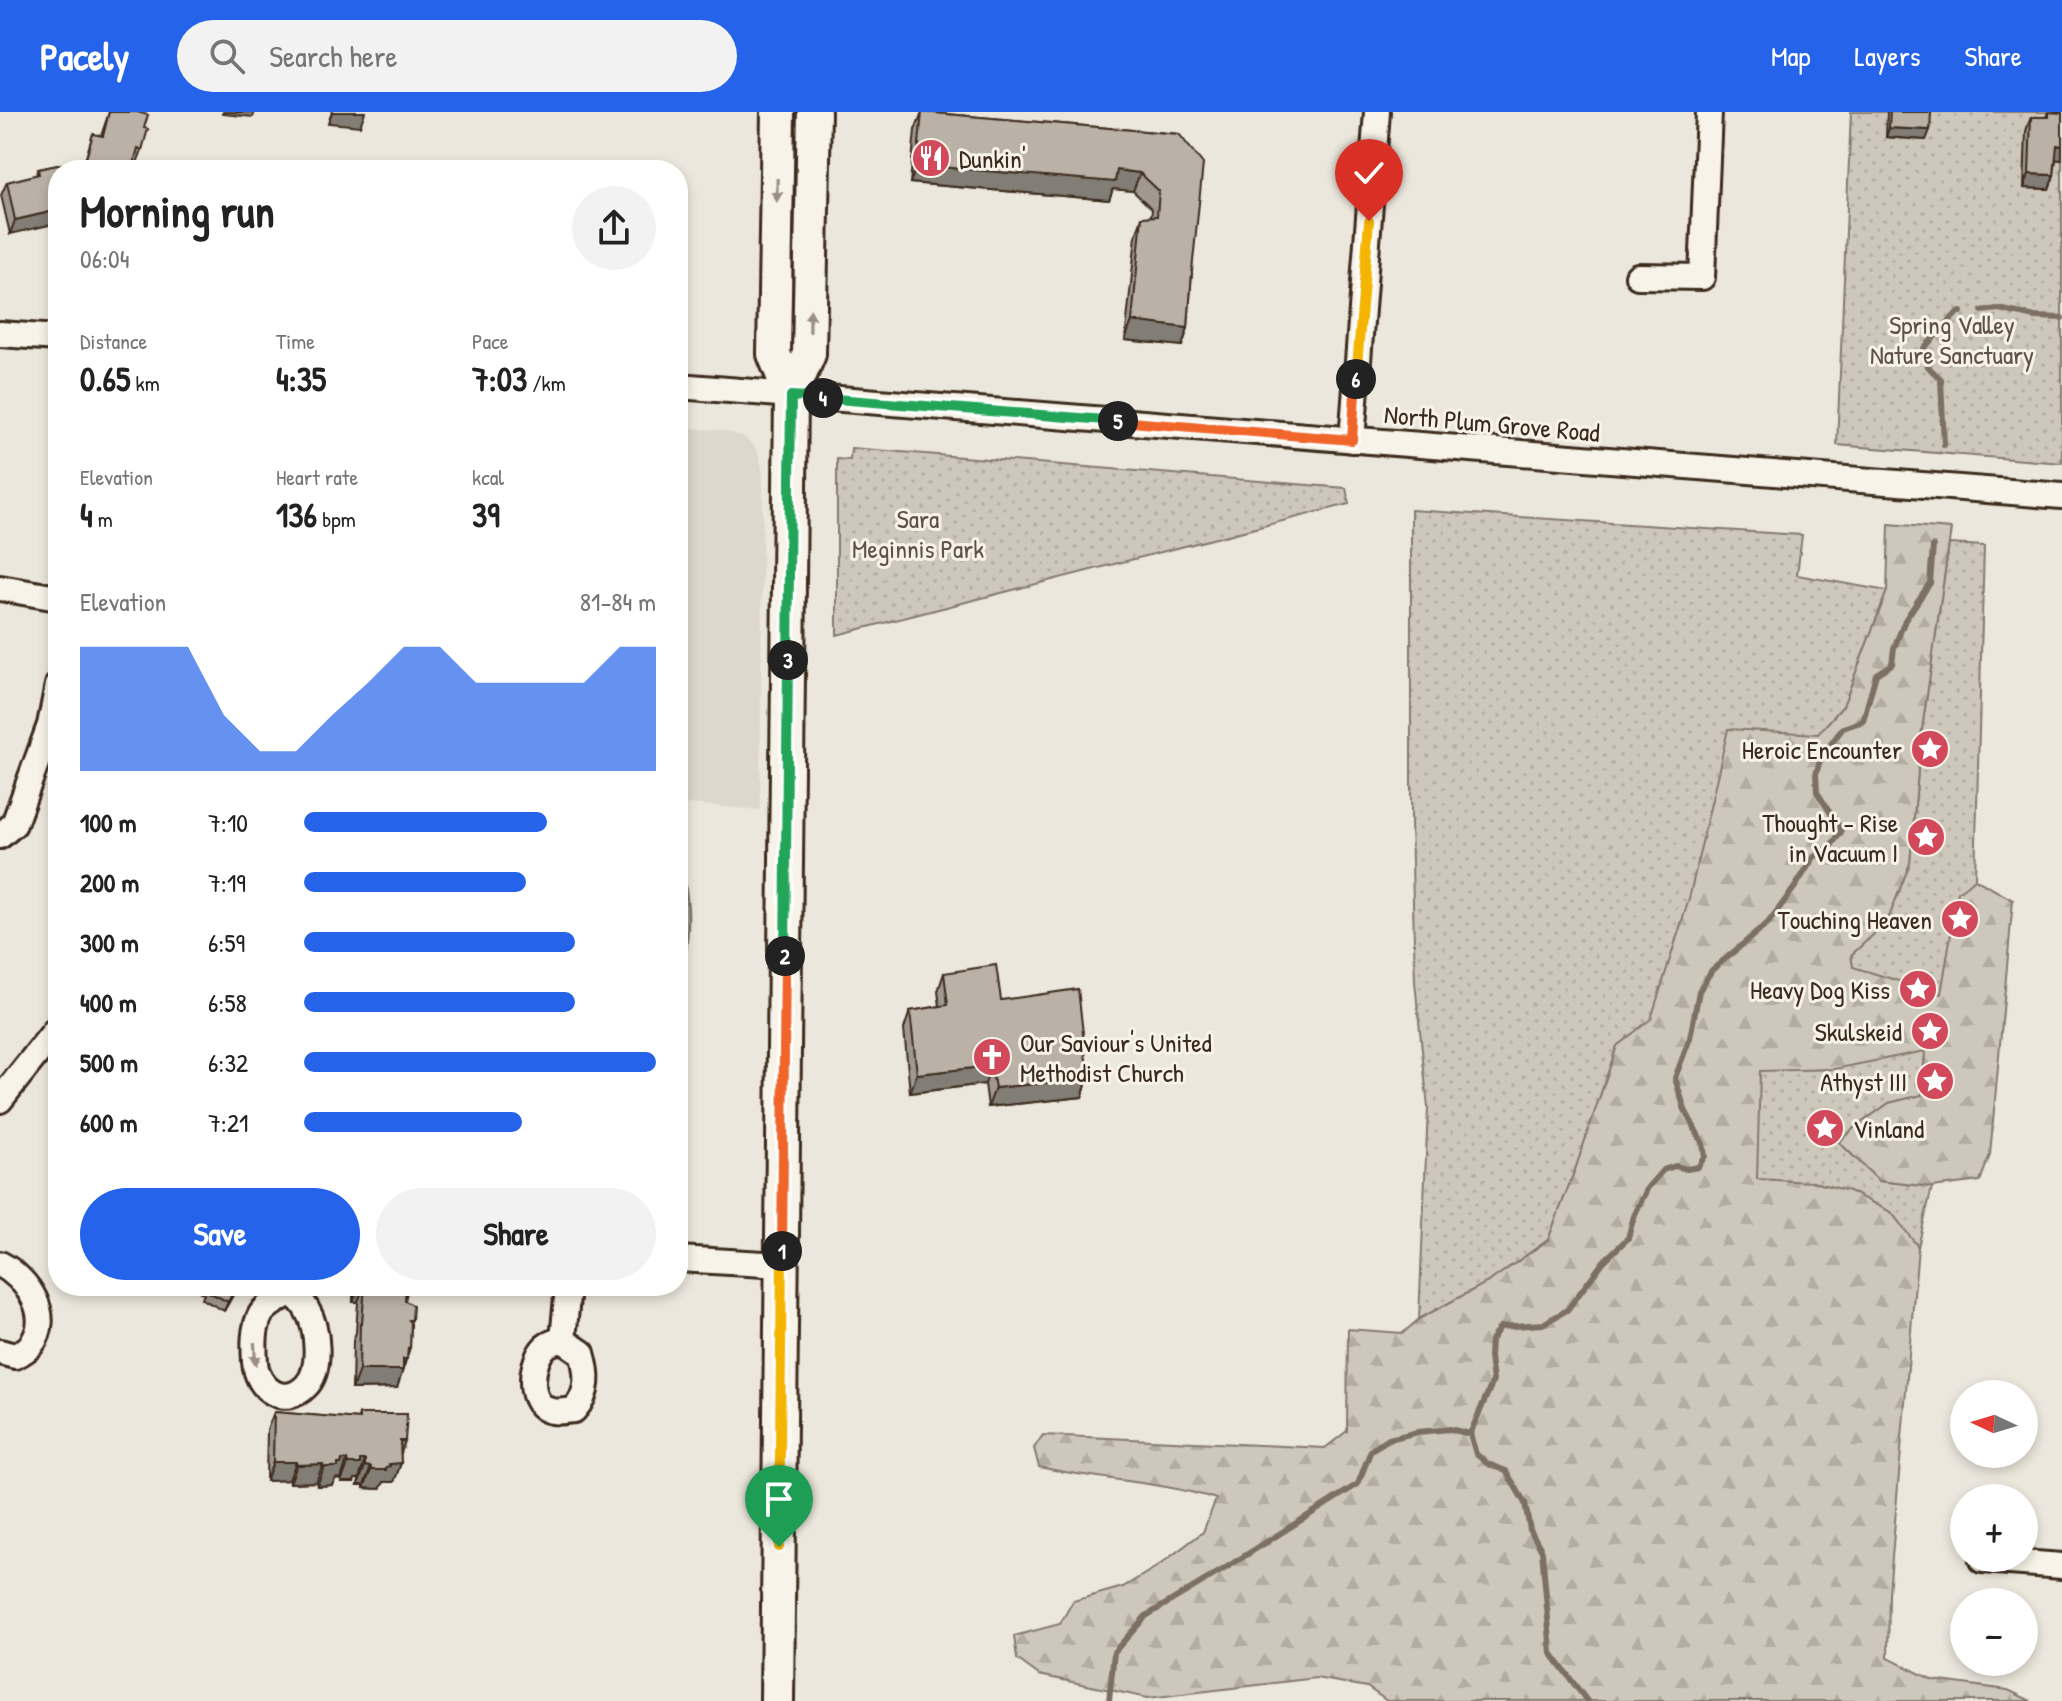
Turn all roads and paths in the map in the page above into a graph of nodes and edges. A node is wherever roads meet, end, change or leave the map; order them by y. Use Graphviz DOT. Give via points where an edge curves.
graph roads {
  1 [pos="778,112"];
  2 [pos="814,112"];
  3 [pos="1377,112"];
  4 [pos="1709,112"];
  5 [pos="1638,276"];
  6 [pos="0,334"];
  7 [pos="48,337"];
  8 [pos="688,387"];
  9 [pos="791,396"];
  10 [pos="1352,440"];
  11 [pos="2062,496"];
  12 [pos="0,588"];
  13 [pos="48,596"];
  14 [pos="48,730"];
  15 [pos="0,836"];
  16 [pos="48,1040"];
  17 [pos="0,1100"];
  18 [pos="688,1260"];
  19 [pos="0,1264"];
  20 [pos="781,1265"];
  21 [pos="567,1296"];
  22 [pos="563,1340"];
  23 [pos="0,1352"];
  24 [pos="2038,1564"];
  25 [pos="2062,1566"];
  26 [pos="777,1701"];
  1 -- 9 [label="main road, one-way" via="774,354"];
  9 -- 2 [label="main road, one-way" via="809,354"];
  3 -- 10 [label="street"];
  4 -- 5 [label="street" via="1702,277"];
  6 -- 7 [label="street"];
  8 -- 9 [label="street, North Plum Grove Road"];
  9 -- 10 [label="street, North Plum Grove Road"];
  9 -- 20 [label="main road"];
  10 -- 11 [label="street, North Plum Grove Road"];
  12 -- 13 [label="street"];
  14 -- 15 [label="street" via="14,824"];
  16 -- 17 [label="street"];
  18 -- 20 [label="street"];
  23 -- 19 [label="street, one-way" via="15,1356 30,1348 39,1332 32,1292"];
  20 -- 26 [label="main road"];
  21 -- 22 [label="street"];
  24 -- 25 [label="street"];
}
